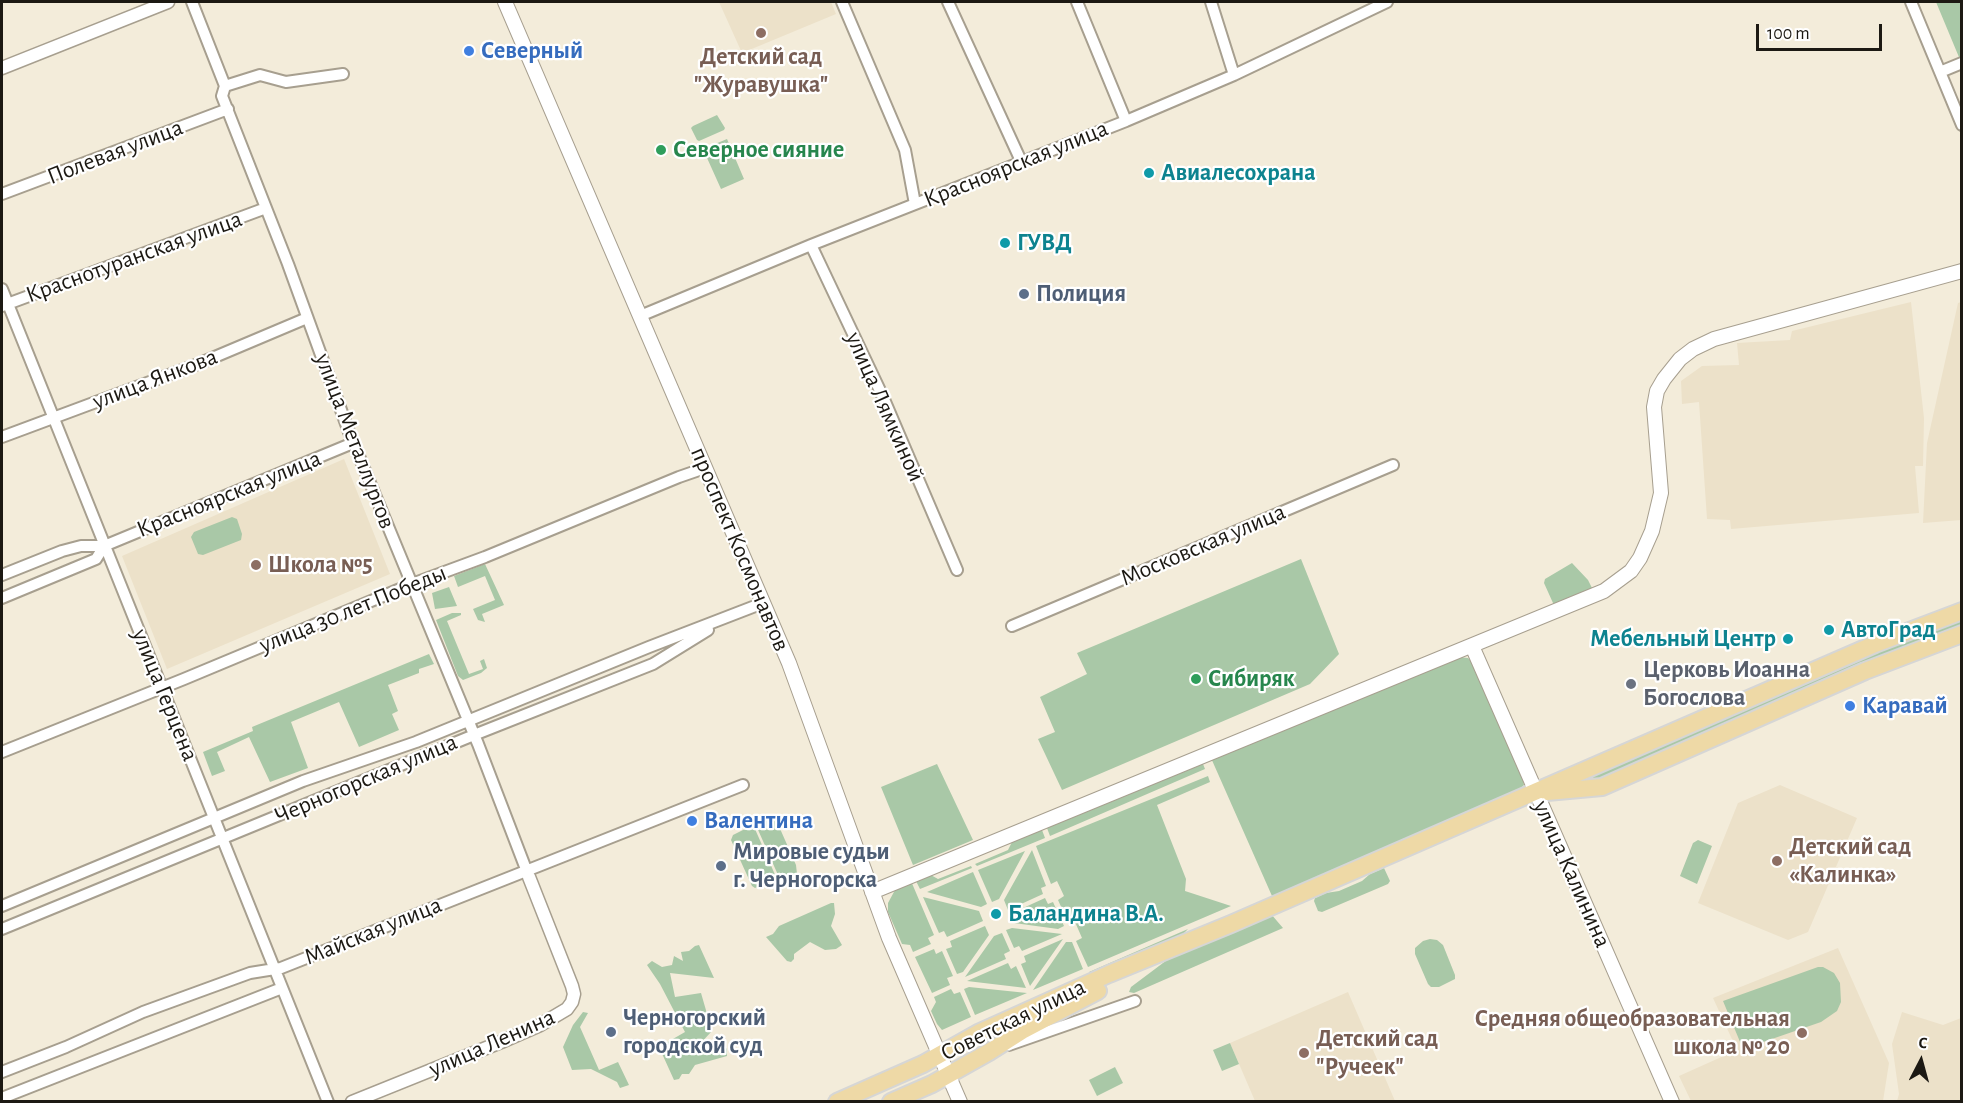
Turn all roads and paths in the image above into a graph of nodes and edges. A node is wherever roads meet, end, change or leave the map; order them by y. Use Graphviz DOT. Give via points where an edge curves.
graph roads {
  1 [pos="168,2"];
  2 [pos="192,2"];
  3 [pos="505,2"];
  4 [pos="842,2"];
  5 [pos="948,2"];
  6 [pos="1077,2"];
  7 [pos="1210,2"];
  8 [pos="1387,2"];
  9 [pos="1911,2"];
  10 [pos="1962,63"];
  11 [pos="2,68"];
  12 [pos="1940,72"];
  13 [pos="343,74"];
  14 [pos="1234,75"];
  15 [pos="225,86"];
  16 [pos="228,109"];
  17 [pos="1126,121"];
  18 [pos="1962,125"];
  19 [pos="1021,161"];
  20 [pos="2,194"];
  21 [pos="915,204"];
  22 [pos="266,208"];
  23 [pos="811,245"];
  24 [pos="1962,271"];
  25 [pos="2,289"];
  26 [pos="5,305"];
  27 [pos="640,316"];
  28 [pos="307,318"];
  29 [pos="53,417"];
  30 [pos="2,437"];
  31 [pos="353,443"];
  32 [pos="1393,465"];
  33 [pos="705,468"];
  34 [pos="104,546"];
  35 [pos="957,570"];
  36 [pos="2,575"];
  37 [pos="412,584"];
  38 [pos="2,598"];
  39 [pos="763,603"];
  40 [pos="1962,611"];
  41 [pos="725,619"];
  42 [pos="1012,626"];
  43 [pos="1962,634"];
  44 [pos="1472,646"];
  45 [pos="162,688"];
  46 [pos="468,720"];
  47 [pos="474,735"];
  48 [pos="2,752"];
  49 [pos="743,785"];
  50 [pos="1537,792"];
  51 [pos="214,819"];
  52 [pos="222,839"];
  53 [pos="528,874"];
  54 [pos="872,892"];
  55 [pos="2,906"];
  56 [pos="2,929"];
  57 [pos="1191,941"];
  58 [pos="274,969"];
  59 [pos="282,988"];
  60 [pos="1135,1001"];
  61 [pos="989,1052"];
  62 [pos="940,1054"];
  63 [pos="2,1072"];
  64 [pos="949,1074"];
  65 [pos="2,1098"];
  66 [pos="328,1101"];
  67 [pos="352,1101"];
  68 [pos="837,1101"];
  69 [pos="891,1101"];
  70 [pos="960,1101"];
  71 [pos="1672,1101"];
  1 -- 11 [label="street"];
  2 -- 15 [label="street, улица Металлургов"];
  3 -- 27 [label="main road, проспект Космонавтов"];
  4 -- 21 [label="street" via="905,150"];
  5 -- 19 [label="street"];
  6 -- 17 [label="street"];
  7 -- 14 [label="street"];
  8 -- 14 [label="street, Красноярская улица"];
  9 -- 12 [label="street"];
  10 -- 12 [label="street"];
  12 -- 18 [label="street"];
  13 -- 15 [label="street" via="285,82 260,75"];
  14 -- 17 [label="street, Красноярская улица"];
  15 -- 16 [label="street, улица Металлургов" via="222,96"];
  16 -- 20 [label="street, Полевая улица"];
  16 -- 22 [label="street, улица Металлургов"];
  17 -- 19 [label="street, Красноярская улица"];
  19 -- 21 [label="street, Красноярская улица"];
  21 -- 23 [label="street, Красноярская улица"];
  22 -- 26 [label="street, Краснотуранская улица"];
  22 -- 28 [label="street, улица Металлургов"];
  23 -- 27 [label="street, Красноярская улица"];
  23 -- 35 [label="street, улица Лямкиной" via="883,397"];
  24 -- 44 [label="main road" via="1714,339 1693,349 1680,359 1657,391 1654,407 1661,493 1652,531 1631,571 1604,591"];
  25 -- 26 [label="street, улица Герцена"];
  26 -- 29 [label="street, улица Герцена"];
  27 -- 33 [label="main road, проспект Космонавтов"];
  28 -- 29 [label="street, улица Янкова" via="198,364"];
  28 -- 31 [label="street, улица Металлургов"];
  29 -- 30 [label="street, улица Янкова"];
  29 -- 34 [label="street, улица Герцена"];
  31 -- 34 [label="street, Красноярская улица"];
  31 -- 37 [label="street, улица Металлургов"];
  32 -- 42 [label="street, Московская улица"];
  33 -- 37 [label="street, улица 30 лет Победы"];
  33 -- 39 [label="main road, проспект Космонавтов"];
  34 -- 36 [label="street, Красноярская улица" via="62,551"];
  34 -- 38 [label="street, Красноярская улица" via="96,559"];
  34 -- 45 [label="street, улица Герцена"];
  37 -- 45 [label="street, улица 30 лет Победы"];
  37 -- 46 [label="street, улица Металлургов"];
  39 -- 41 [label="street, Черногорская улица"];
  39 -- 54 [label="main road, проспект Космонавтов" via="803,699"];
  40 -- 50 [label="main road, Советская улица" via="1875,644"];
  41 -- 46 [label="street, Черногорская улица"];
  41 -- 47 [label="street, Черногорская улица" via="653,664"];
  43 -- 50 [label="main road, Советская улица" via="1865,671 1602,787"];
  44 -- 50 [label="main road, улица Калинина"];
  44 -- 54 [label="main road"];
  45 -- 48 [label="street, улица 30 лет Победы"];
  45 -- 51 [label="street, улица Герцена"];
  46 -- 47 [label="street, улица Металлургов"];
  46 -- 51 [label="street, Черногорская улица"];
  47 -- 52 [label="street, Черногорская улица"];
  47 -- 53 [label="street, улица Металлургов"];
  49 -- 53 [label="street, Майская улица"];
  50 -- 57 [label="main road, Советская улица"];
  50 -- 71 [label="main road, улица Калинина"];
  51 -- 52 [label="street, улица Герцена"];
  51 -- 55 [label="street, Черногорская улица"];
  52 -- 56 [label="street, Черногорская улица"];
  52 -- 58 [label="street, улица Герцена"];
  53 -- 58 [label="street, Майская улица"];
  53 -- 67 [label="street, улица Ленина" via="572,986 574,994 567,1010 510,1038"];
  54 -- 62 [label="main road, проспект Космонавтов"];
  57 -- 61 [label="main road, Советская улица"];
  57 -- 62 [label="main road, Советская улица" via="980,1032"];
  58 -- 59 [label="street, улица Герцена"];
  58 -- 63 [label="street, Майская улица" via="250,973 143,1012"];
  59 -- 65 [label="street, Майская улица"];
  59 -- 66 [label="street, улица Герцена"];
  60 -- 61 [label="street"];
  61 -- 64 [label="main road, Советская улица"];
  62 -- 64 [label="main road, проспект Космонавтов"];
  62 -- 68 [label="main road, Советская улица"];
  64 -- 69 [label="main road, Советская улица"];
  64 -- 70 [label="main road, проспект Космонавтов"];
}
